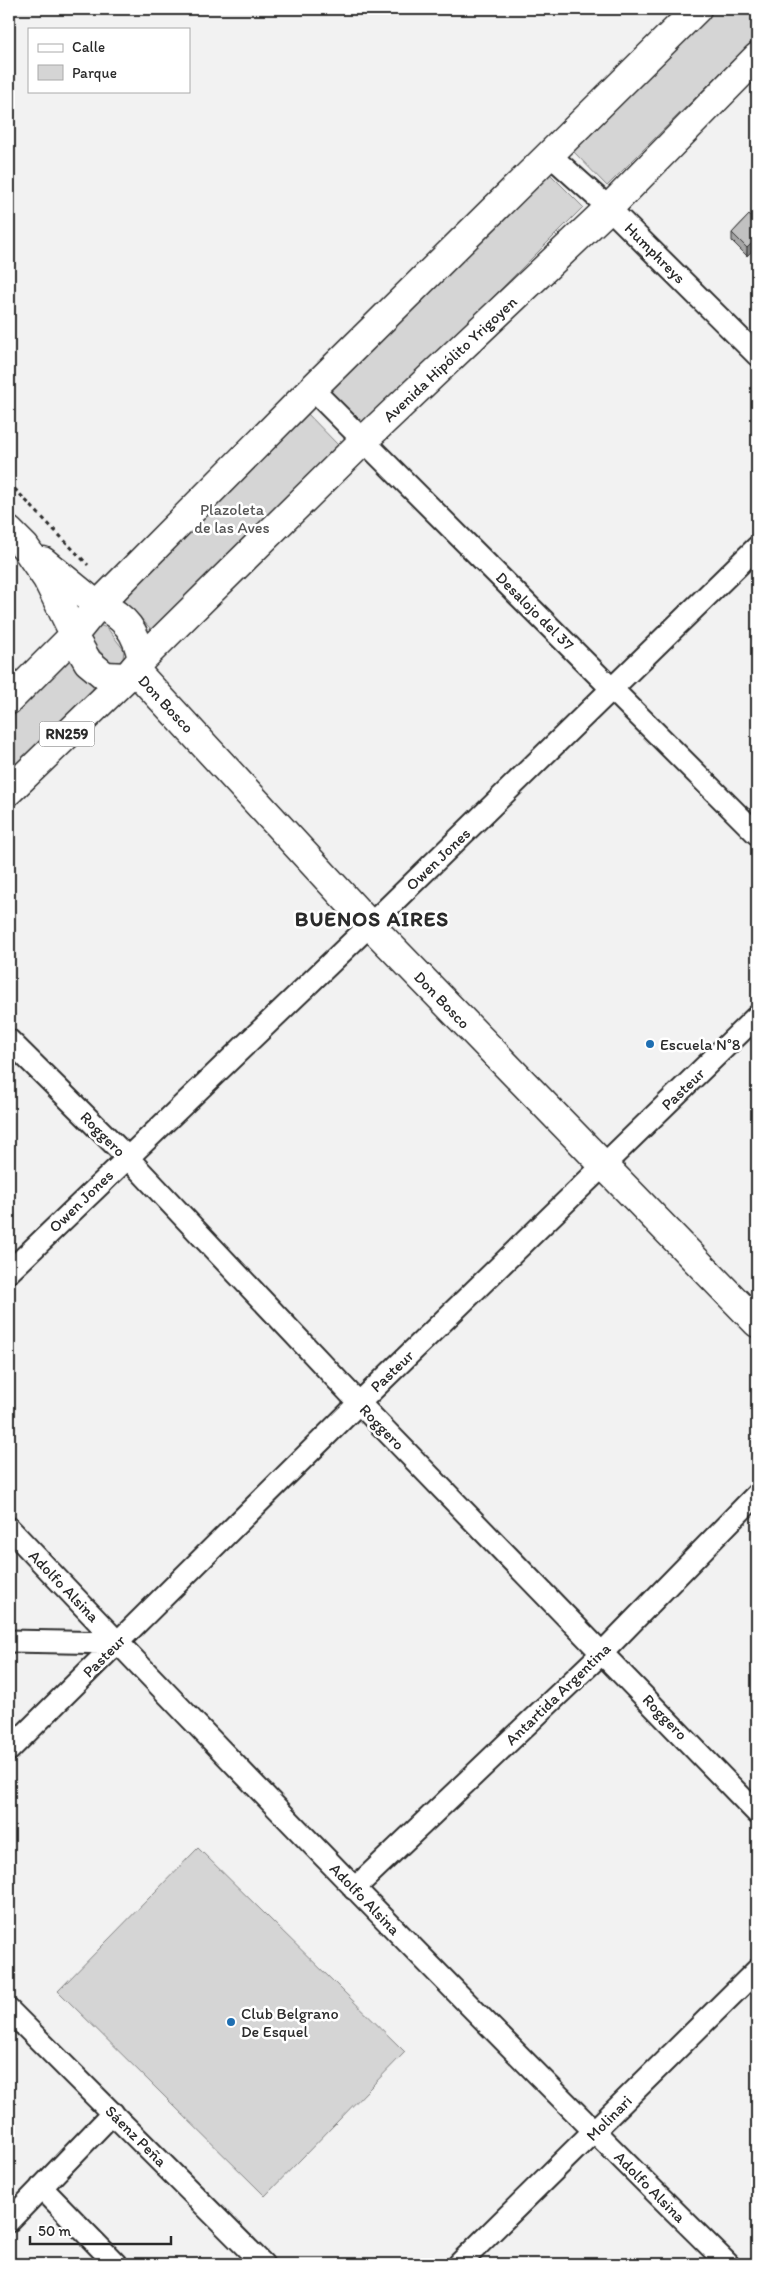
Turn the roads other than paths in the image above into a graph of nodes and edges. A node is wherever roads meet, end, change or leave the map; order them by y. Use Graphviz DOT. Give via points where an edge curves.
graph roads {
  1 [pos="697,9"];
  2 [pos="757,57"];
  3 [pos="550,154"];
  4 [pos="609,208"];
  5 [pos="757,355"];
  6 [pos="312,389"];
  7 [pos="364,440"];
  8 [pos="17,539"];
  9 [pos="757,548"];
  10 [pos="103,600"];
  11 [pos="74,635"];
  12 [pos="134,669"];
  13 [pos="612,689"];
  14 [pos="9,700"];
  15 [pos="9,791"];
  16 [pos="757,834"];
  17 [pos="370,925"];
  18 [pos="757,1016"];
  19 [pos="9,1040"];
  20 [pos="127,1157"];
  21 [pos="604,1166"];
  22 [pos="9,1272"];
  23 [pos="757,1323"];
  24 [pos="359,1403"];
  25 [pos="757,1494"];
  26 [pos="9,1528"];
  27 [pos="9,1641"];
  28 [pos="118,1643"];
  29 [pos="602,1653"];
  30 [pos="9,1750"];
  31 [pos="757,1812"];
  32 [pos="354,1889"];
  33 [pos="757,1970"];
  34 [pos="9,2010"];
  35 [pos="113,2113"];
  36 [pos="594,2132"];
  37 [pos="41,2187"];
  38 [pos="9,2221"];
  39 [pos="116,2264"];
  40 [pos="263,2264"];
  41 [pos="459,2264"];
  42 [pos="728,2264"];
  1 -- 3 [label="main road"];
  2 -- 4 [label="main road, Avenida Hipólito Yrigoyen"];
  3 -- 4 [label="street, Humphreys"];
  3 -- 6 [label="main road"];
  4 -- 5 [label="street, Humphreys"];
  4 -- 7 [label="main road, Avenida Hipólito Yrigoyen"];
  6 -- 7 [label="street, Desalojo del 37"];
  6 -- 10 [label="main road"];
  7 -- 12 [label="main road, Avenida Hipólito Yrigoyen"];
  7 -- 13 [label="street, Desalojo del 37"];
  8 -- 10 [label="main road"];
  8 -- 11 [label="main road" via="53,590"];
  9 -- 13 [label="street, Owen Jones"];
  10 -- 11 [label="main road"];
  10 -- 12 [label="main road" via="138,638"];
  11 -- 12 [label="main road" via="88,662 105,676"];
  11 -- 14 [label="main road"];
  12 -- 15 [label="main road, Avenida Hipólito Yrigoyen / RN259"];
  12 -- 17 [label="main road, Don Bosco"];
  13 -- 16 [label="street, Desalojo del 37"];
  13 -- 17 [label="street, Owen Jones"];
  17 -- 20 [label="street, Owen Jones"];
  17 -- 21 [label="main road, Don Bosco"];
  18 -- 21 [label="street, Pasteur"];
  19 -- 20 [label="street, Roggero"];
  20 -- 22 [label="street, Owen Jones"];
  20 -- 24 [label="street, Roggero"];
  21 -- 23 [label="main road, Don Bosco"];
  21 -- 24 [label="street, Pasteur"];
  24 -- 28 [label="street, Pasteur"];
  24 -- 29 [label="street, Roggero"];
  25 -- 29 [label="street, Antartida Argentina"];
  26 -- 28 [label="street, Adolfo Alsina"];
  27 -- 28 [label="street"];
  28 -- 30 [label="street, Pasteur"];
  28 -- 32 [label="street, Adolfo Alsina"];
  29 -- 31 [label="street, Roggero"];
  29 -- 32 [label="street, Antartida Argentina"];
  32 -- 36 [label="street, Adolfo Alsina"];
  33 -- 36 [label="street, Molinari"];
  34 -- 35 [label="street, Sáenz Peña"];
  35 -- 37 [label="street"];
  35 -- 40 [label="street, Sáenz Peña"];
  36 -- 41 [label="street, Molinari"];
  36 -- 42 [label="street, Adolfo Alsina"];
  37 -- 38 [label="street"];
  37 -- 39 [label="street"];
}
